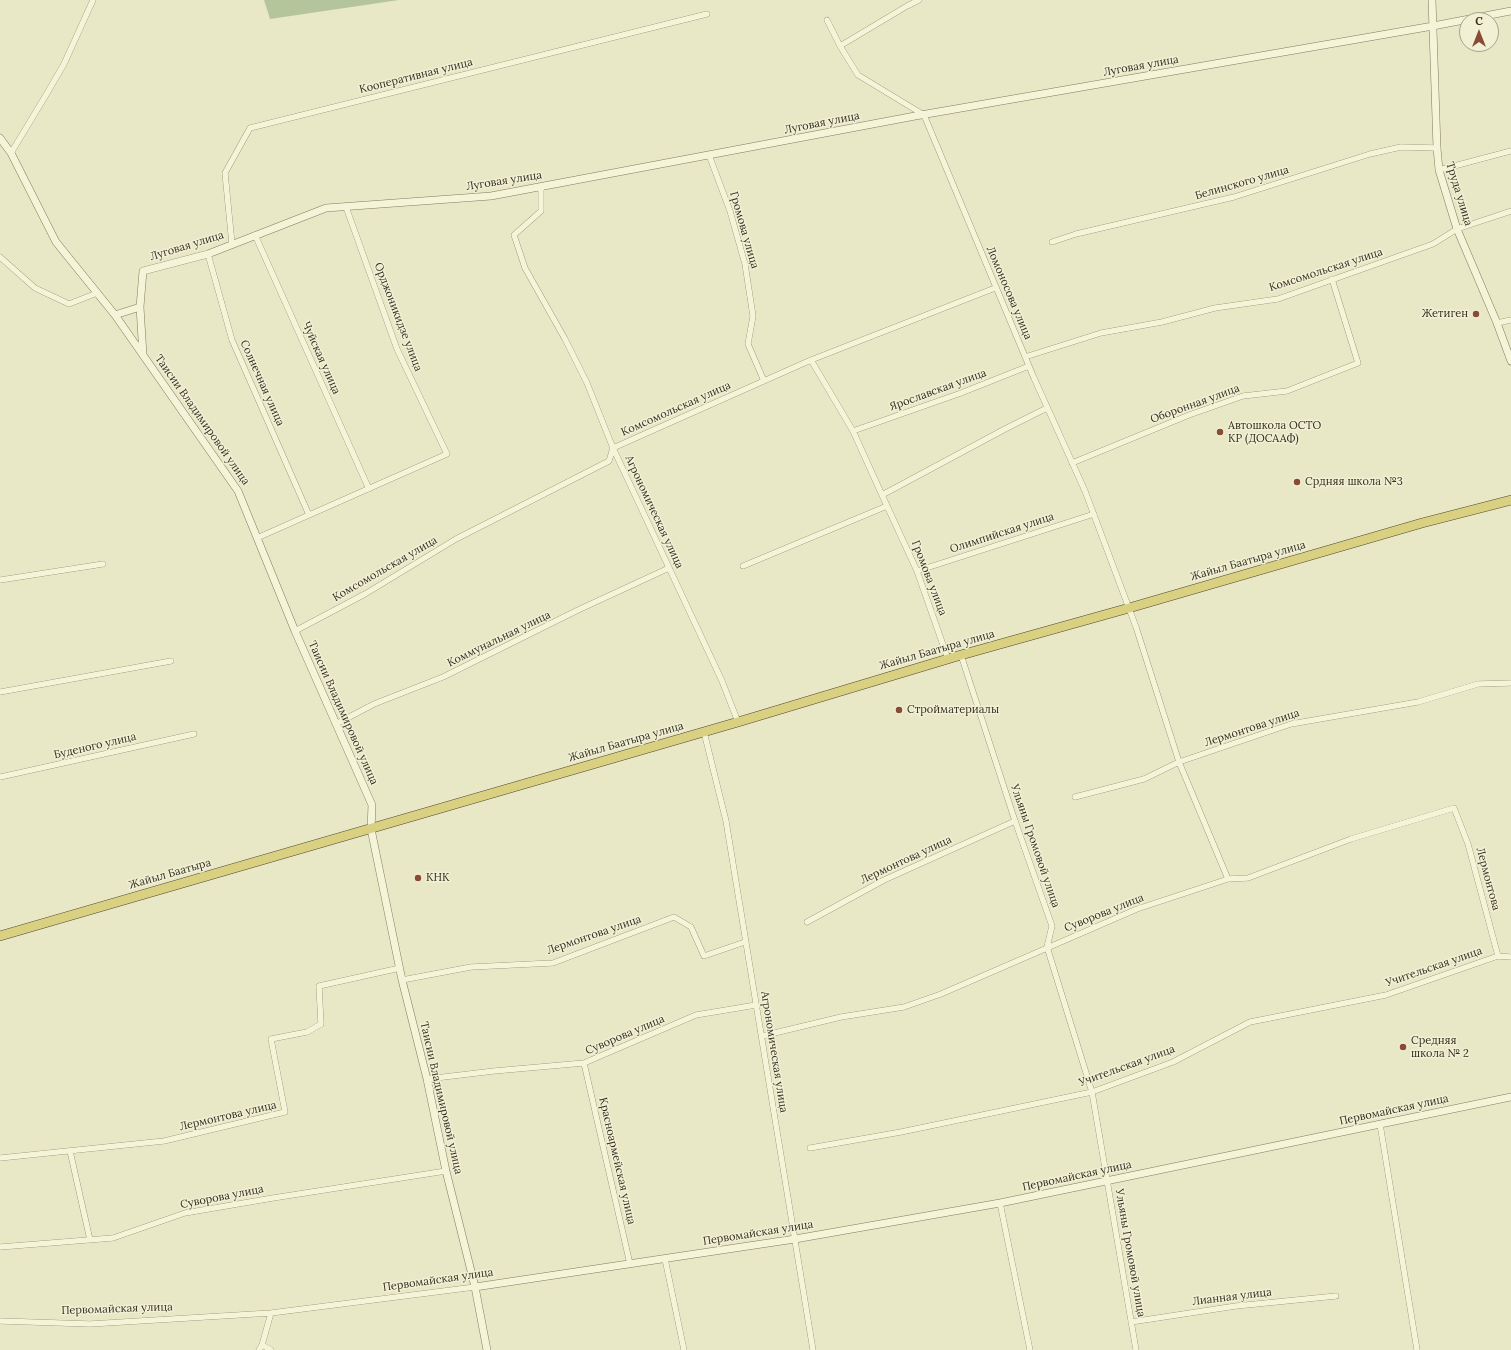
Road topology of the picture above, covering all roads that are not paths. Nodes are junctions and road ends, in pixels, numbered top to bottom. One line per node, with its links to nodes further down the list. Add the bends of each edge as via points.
1 (93, 0): 13 (street, via 64,64)
2 (919, 0): 8 (street)
3 (1432, 0): 7 (street, Труда улица)
4 (1511, 11): 7 (street, Луговая улица)
5 (707, 14): 22 (street, Кооперативная улица, via 250,128 225,173)
6 (827, 20): 8 (street)
7 (1433, 26): 9 (street, Луговая улица); 11 (street, Труда улица)
8 (840, 46): 9 (street, via 858,75)
9 (924, 115): 14 (street, Луговая улица); 26 (street, Ломоносова улица)
10 (0, 138): 13 (street, Таисии Владимировой улица)
11 (1437, 148): 15 (street, Труда улица); 21 (street, Белинского улица, via 1401,147 1370,154 1234,197 1076,234)
12 (1511, 151): 15 (street)
13 (10, 153): 27 (street, Таисии Владимировой улица, via 56,242)
14 (709, 155): 16 (street, Луговая улица); 37 (street, Громова улица, via 730,212 745,264 753,316 748,344)
15 (1439, 170): 19 (street, Труда улица)
16 (541, 187): 17 (street, Луговая улица, via 491,196); 40 (street, Агрономическая улица, via 541,212 514,234 525,268 587,383)
17 (346, 207): 20 (street, Луговая улица, via 326,208); 42 (street, Орджоникидзе улица, via 397,348 447,454)
18 (1511, 211): 19 (street, Комсомольская улица)
19 (1457, 229): 25 (street, Комсомольская улица, via 1433,244); 31 (street, Труда улица)
20 (255, 236): 22 (street, Луговая улица); 42 (street, Чуйская улица)
21 (1052, 242)
22 (232, 244): 23 (street, Луговая улица)
23 (208, 254): 28 (street, Луговая улица, via 143,271); 47 (street, Солнечная улица, via 232,340)
24 (0, 257): 27 (street, via 35,288 69,304)
25 (1332, 279): 33 (street, Комсомольская улица, via 1278,299 1215,308 1162,322 1101,333); 41 (street, Оборонная улица, via 1358,364 1287,391 1243,396 1189,415)
26 (995, 288): 33 (street, Ломоносова улица); 34 (street, Комсомольская улица)
27 (97, 293): 29 (street, Таисии Владимировой улица)
28 (140, 307): 29 (street); 32 (street)
29 (115, 315): 32 (street, Таисии Владимировой улица)
30 (1511, 320): 31 (street)
31 (1497, 323): 35 (street, Труда улица)
32 (143, 356): 48 (street, Таисии Владимировой улица, via 238,491)
33 (1025, 357): 36 (street, Ломоносова улица)
34 (811, 360): 37 (street, Комсомольская улица); 39 (street, Громова улица)
35 (1511, 361)
36 (1028, 366): 38 (street, Ломоносова улица); 39 (street, Ярославская улица)
37 (764, 381): 40 (street, Комсомольская улица)
38 (1047, 408): 41 (street, Ломоносова улица); 43 (street)
39 (853, 431): 43 (street, Громова улица)
40 (613, 448): 51 (street, Агрономическая улица); 55 (street, Комсомольская улица, via 609,461 456,539 365,594)
41 (1072, 463): 46 (street, Ломоносова улица)
42 (369, 489): 47 (street)
43 (882, 494): 45 (street, Громова улица)
44 (1511, 500): 54 (highway, Жайыл Баатыра улица, via 1422,523)
45 (887, 506): 50 (street); 52 (street, Громова улица)
46 (1094, 514): 52 (street, Олимпийская улица); 54 (street, Ломоносова улица)
47 (309, 515): 48 (street)
48 (257, 538): 55 (street, Таисии Владимировой улица)
49 (103, 564): 53 (street)
50 (743, 566)
51 (669, 568): 61 (street, Агрономическая улица, via 722,681); 62 (street, Коммунальная улица, via 443,677 374,704)
52 (917, 571): 57 (street, Громова улица)
53 (0, 580)
54 (1129, 608): 56 (highway, Жайыл Баатыра улица); 65 (street, Ломоносова улица)
55 (295, 630): 62 (street, Таисии Владимировой улица)
56 (961, 655): 57 (highway, Жайыл Баатыра улица); 69 (street, Ульяны Громовой улица)
57 (948, 659): 61 (highway, Жайыл Баатыра улица)
58 (171, 661): 60 (street)
59 (1511, 683): 65 (street, Лермонтова улица, via 1478,684 1418,702 1291,724)
60 (0, 692)
61 (738, 722): 63 (highway, Жайыл Баатыра улица)
62 (336, 724): 70 (street, Таисии Владимировой улица, via 372,805)
63 (704, 732): 70 (highway, Жайыл Баатыра улица); 75 (street, Агрономическая улица, via 726,821)
64 (194, 734): 66 (street, Буденого улица)
65 (1179, 762): 67 (street, Лермонтова улица, via 1144,779); 72 (street, Ломоносова улица)
66 (0, 777)
67 (1075, 797)
68 (1454, 808): 72 (street, Суворова улица, via 1351,839 1248,878); 77 (street, Лермонтова, via 1468,844)
69 (1015, 821): 73 (street, Лермонтова улица, via 884,880); 76 (street, Ульяны Громовой улица, via 1052,926)
70 (371, 829): 71 (highway, Жайыл Баатыра улица); 79 (street, Таисии Владимировой улица)
71 (346, 836): 74 (highway, Жайыл Баатыра)
72 (1228, 879): 76 (street, Суворова улица, via 1137,909)
73 (807, 922)
74 (0, 936)
75 (746, 942): 80 (street, Лермонтова улица, via 704,956 691,927 674,917 553,963 471,967); 81 (street, Агрономическая улица)
76 (1047, 947): 82 (street, Суворова улица, via 941,994 904,1007 841,1017); 85 (street, Ульяны Громовой улица)
77 (1498, 956): 78 (street, Учительская улица); 85 (street, Учительская улица, via 1386,995 1250,1022 1173,1062)
78 (1511, 957)
79 (400, 968): 80 (street, Таисии Владимировой улица); 89 (street, Лермонтова улица, via 319,986 321,1024 307,1032 271,1039 285,1112 164,1141)
80 (402, 980): 84 (street, Таисии Владимировой улица)
81 (756, 1005): 82 (street, Агрономическая улица); 83 (street, Суворова улица, via 696,1015)
82 (762, 1036): 94 (street, Агрономическая улица)
83 (584, 1063): 84 (street, Суворова улица); 98 (street, Красноармейская улица)
84 (427, 1079): 91 (street, Таисии Владимировой улица)
85 (1092, 1092): 88 (street, Учительская улица, via 901,1132); 92 (street, Ульяны Громовой улица)
86 (1511, 1097): 87 (street, Первомайская улица)
87 (1380, 1124): 92 (street, Первомайская улица); 111 (street)
88 (810, 1148)
89 (70, 1151): 90 (street, Лермонтова улица); 95 (street)
90 (0, 1158)
91 (446, 1172): 95 (street, Суворова улица, via 185,1212 113,1238); 99 (street, Таисии Владимировой улица)
92 (1108, 1181): 93 (street, Первомайская улица); 103 (street, Ульяны Громовой улица)
93 (1000, 1203): 94 (street, Первомайская улица); 109 (street)
94 (795, 1239): 97 (street, Первомайская улица); 108 (street, Агрономическая улица)
95 (90, 1240): 96 (street, Суворова улица)
96 (0, 1247)
97 (665, 1259): 98 (street, Первомайская улица); 107 (street)
98 (630, 1264): 99 (street, Первомайская улица)
99 (475, 1287): 101 (street, Первомайская улица); 106 (street, Таисии Владимировой улица)
100 (1336, 1296): 103 (street, Лианная улица, via 1236,1306)
101 (271, 1313): 102 (street, Первомайская улица, via 90,1324); 104 (street)
102 (0, 1321)
103 (1131, 1322): 110 (street, Ульяны Громовой улица)
104 (261, 1348): 105 (street)
105 (271, 1350)
106 (488, 1350)
107 (684, 1350)
108 (813, 1350)
109 (1030, 1350)
110 (1136, 1350)
111 (1417, 1350)

